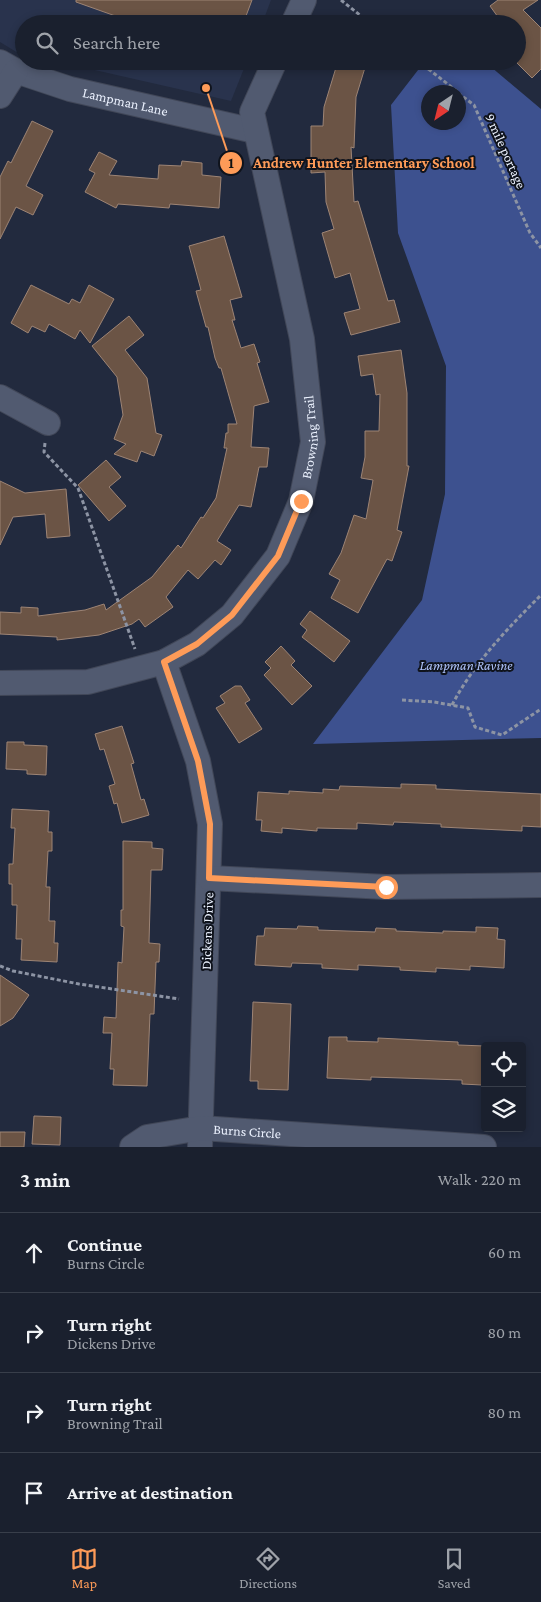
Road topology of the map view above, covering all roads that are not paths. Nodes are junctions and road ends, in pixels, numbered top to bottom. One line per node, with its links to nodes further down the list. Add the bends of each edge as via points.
1 (304, 0): 2 (street)
2 (297, 15)
3 (8, 66): 6 (street)
4 (18, 70): 7 (street, Lampman Lane, via 70,90)
5 (271, 70): 7 (street, Browning Trail, via 252,112)
6 (0, 96)
7 (255, 131): 10 (street, Browning Trail, via 302,339 313,442 301,501 278,556 232,615 197,644)
8 (0, 397): 9 (street)
9 (48, 423)
10 (164, 662): 11 (street, Browning Trail, via 88,682); 12 (street, Dickens Drive, via 198,761 210,824)
11 (0, 683)
12 (209, 878): 13 (street, via 386,887); 14 (street, Dickens Drive)
13 (541, 885)
14 (201, 1138): 15 (street, Burns Circle, via 148,1137); 16 (street, Burns Circle)
15 (132, 1147)
16 (484, 1147)

